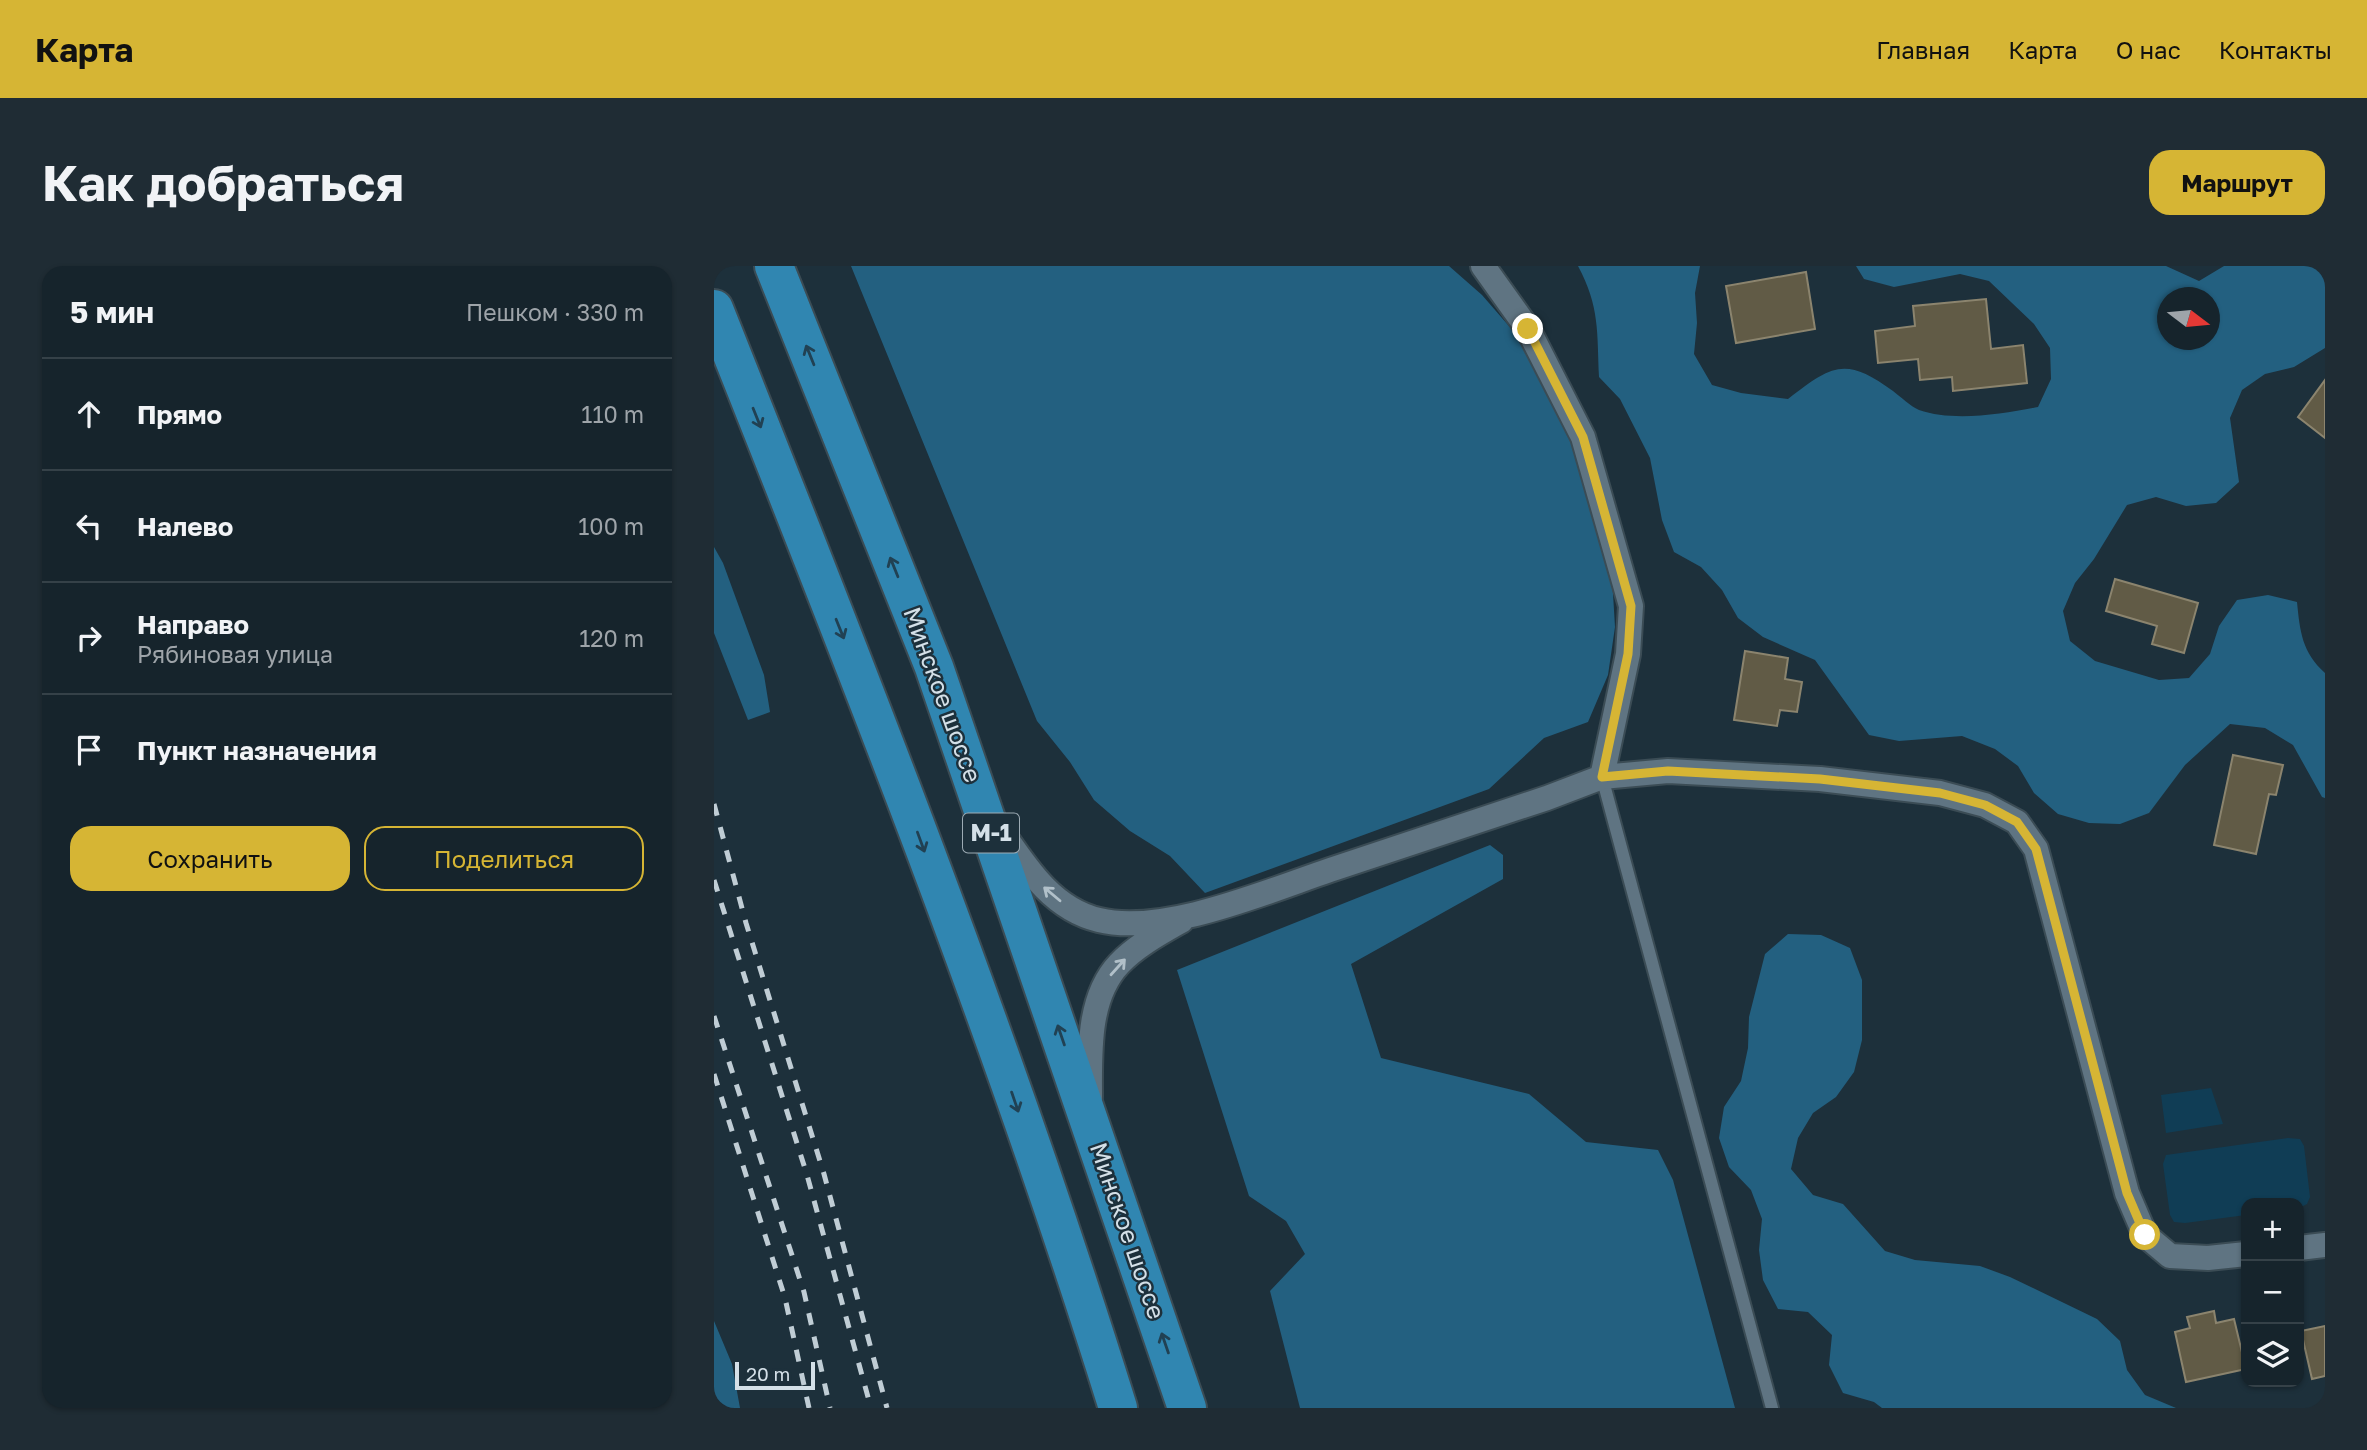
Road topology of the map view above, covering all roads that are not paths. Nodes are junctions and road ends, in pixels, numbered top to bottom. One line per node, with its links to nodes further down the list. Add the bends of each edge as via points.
1 (774, 266): 5 (highway, Минское шоссе / М-1, one-way to 1, via 934,667)
2 (1483, 266): 4 (street, via 1528,329 1583,437 1631,606 1628,654)
3 (714, 309): 11 (highway, М-1, one-way to 11, via 871,707 988,1026)
4 (1602, 777): 6 (street); 10 (street, via 1668,771 1820,779 1940,793 1985,805 2017,822 2036,849 2127,1193 2145,1235 2170,1256); 13 (lane)
5 (980, 800): 6 (street, one-way to 5, via 1122,924 1067,906 1023,863); 7 (highway, Минское шоссе / М-1, one-way to 5)
6 (1185, 918): 7 (street, one-way to 6, via 1090,1100 1090,1048 1104,984 1139,947)
7 (1099, 1150): 12 (highway, Минское шоссе / М-1, one-way to 7)
8 (2325, 1245): 9 (street)
9 (2304, 1247)
10 (2241, 1255)
11 (1118, 1408)
12 (1186, 1408)
13 (1772, 1408)

